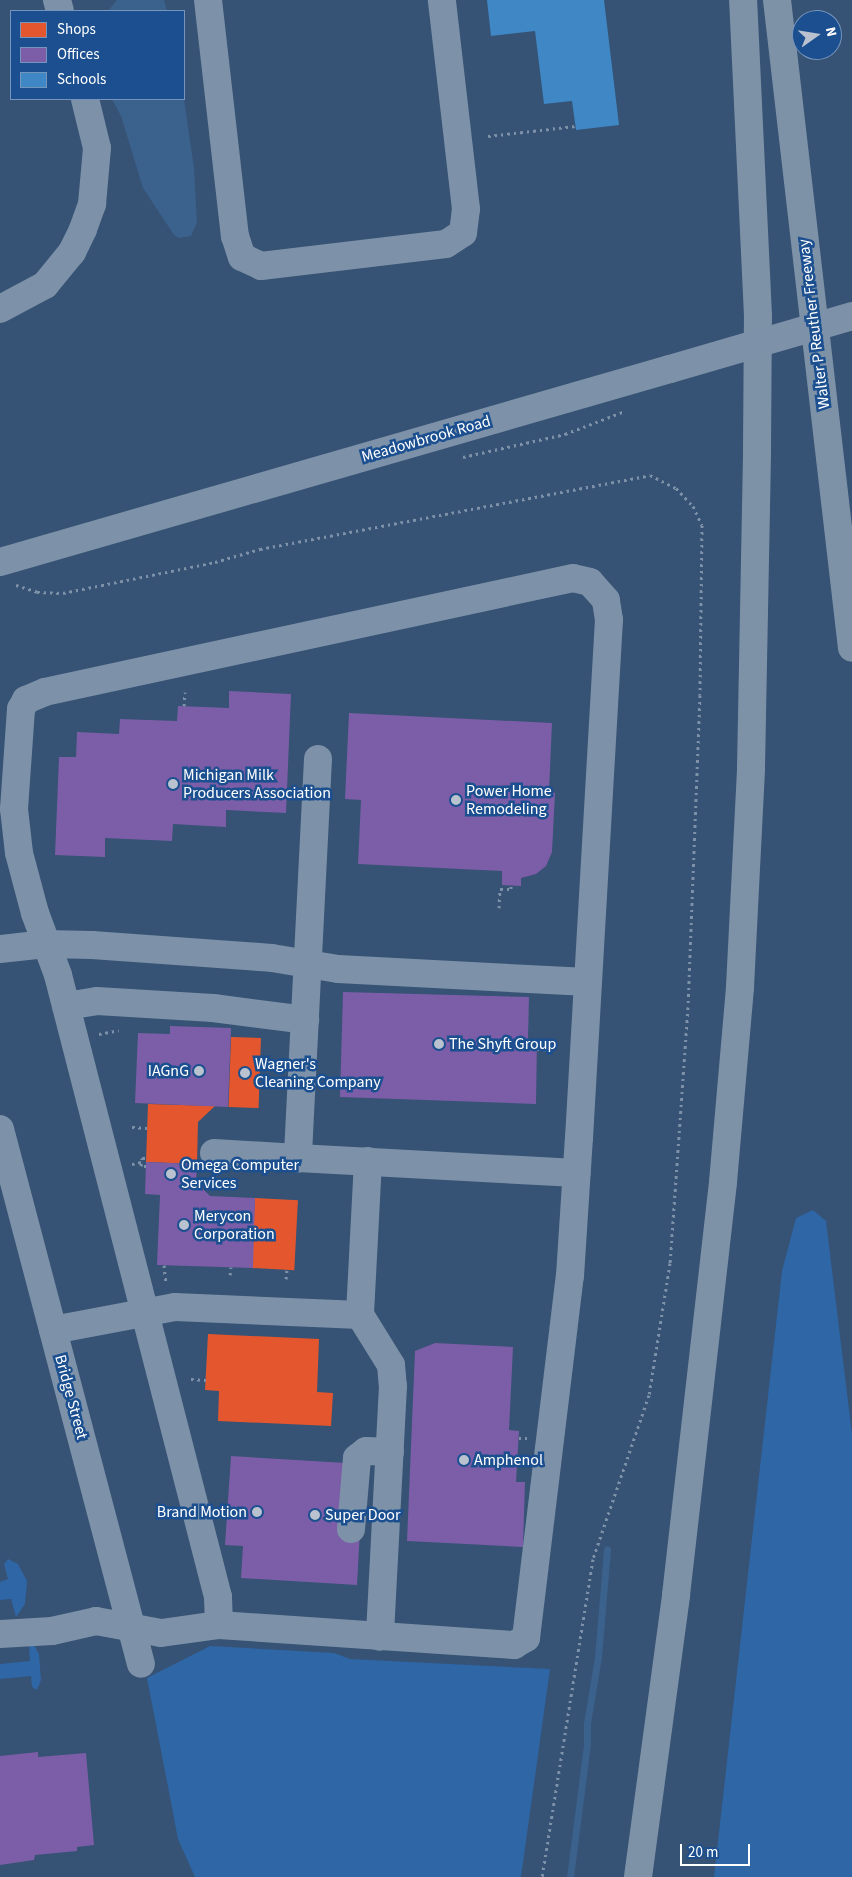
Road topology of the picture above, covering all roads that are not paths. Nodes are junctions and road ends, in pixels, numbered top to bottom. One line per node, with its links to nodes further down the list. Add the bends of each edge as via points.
1 (208, 0): 2 (street, via 235,236 242,257 261,266 446,244 463,233 466,209)
2 (442, 0)
3 (743, 0): 32 (highway, via 758,316 751,768 740,986 723,1182 676,1595)
4 (777, 0): 9 (highway, Walter P Reuther Freeway)
5 (85, 100): 6 (street, via 97,148 92,204 83,229 72,252 45,285)
6 (0, 310)
7 (852, 316): 8 (street, Meadowbrook Road, bridge)
8 (0, 562)
9 (852, 648)
10 (318, 760): 13 (street)
11 (46, 944): 12 (street); 13 (street, via 272,958); 14 (street, via 32,904 14,825 19,720 26,700 45,692 573,578 596,587 606,600 609,611); 15 (street)
12 (0, 949)
13 (308, 964): 14 (street, via 338,969); 16 (street)
14 (588, 982): 21 (street)
15 (66, 1006): 16 (street, via 90,1001 125,1002 213,1008); 22 (street)
16 (305, 1020): 19 (street)
17 (0, 1129): 24 (street, Bridge Street)
18 (214, 1153): 19 (street)
19 (298, 1158): 20 (street)
20 (368, 1161): 21 (street); 23 (street)
21 (577, 1173): 30 (street, via 570,1276 526,1638 514,1645)
22 (144, 1310): 23 (street, via 175,1307); 24 (street); 27 (street, via 218,1597)
23 (360, 1315): 25 (street, via 391,1365)
24 (53, 1330): 28 (street, Bridge Street)
25 (390, 1452): 26 (street, via 366,1451 357,1458); 30 (street)
26 (351, 1529)
27 (219, 1625): 28 (street, via 174,1633); 30 (street)
28 (131, 1626): 29 (street, via 96,1621 52,1631); 31 (street, Bridge Street)
29 (0, 1634)
30 (380, 1637)
31 (141, 1664)
32 (638, 1877)

